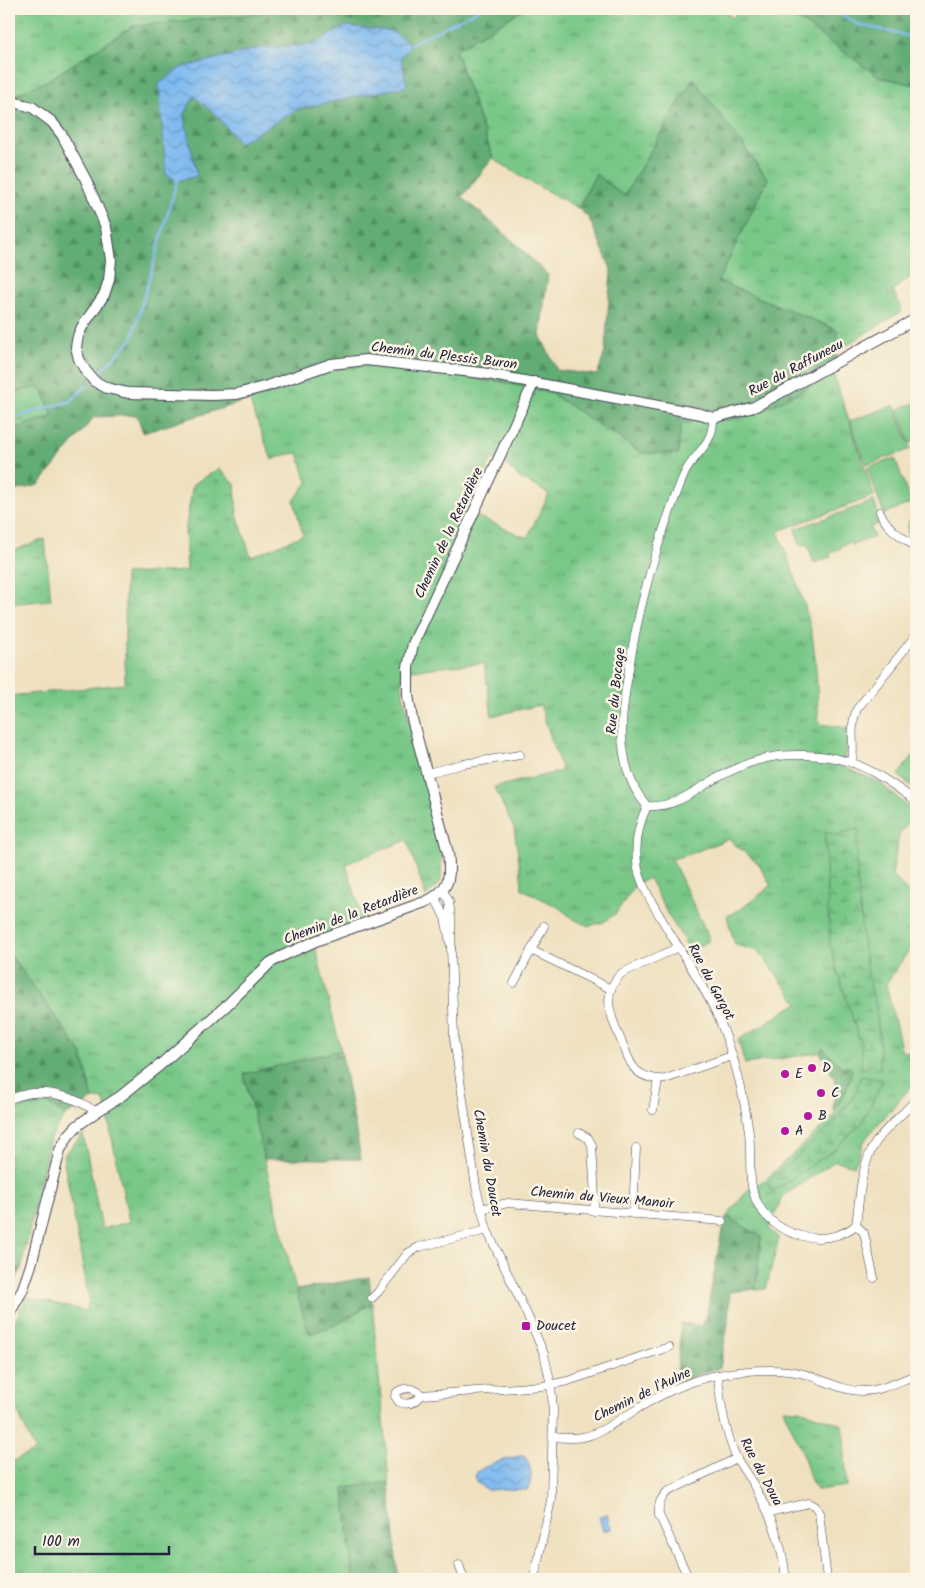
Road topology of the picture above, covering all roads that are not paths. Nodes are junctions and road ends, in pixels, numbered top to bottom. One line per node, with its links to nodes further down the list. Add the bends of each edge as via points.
1 (9, 101): 3 (street, Chemin du Plessis Buron, via 32,107 52,122 86,180 106,227 111,260 109,280 104,295 82,327 76,347 85,370 94,381 107,388 128,393 237,394 330,364 366,360)
2 (916, 319): 4 (street, Rue du Raffuneau, via 754,407)
3 (534, 382): 4 (street, Rue du Raffuneau); 10 (street, Chemin de la Retardière, via 413,644 408,668 408,695)
4 (713, 418): 12 (street, Rue du Bocage, via 710,438 686,471 670,509 634,634 622,732 628,774)
5 (880, 512): 6 (street, via 889,528)
6 (916, 547)
7 (916, 635): 9 (street, via 857,709 853,718)
8 (520, 755): 10 (street)
9 (852, 763): 11 (street, via 885,779); 12 (street, via 817,756 761,759 735,769 673,804)
10 (427, 773): 13 (street, Chemin de la Retardière, via 448,853 447,885)
11 (916, 801)
12 (647, 806): 15 (street, Rue du Gargot, via 638,832 638,868 644,885)
13 (439, 894): 24 (street, Chemin de la Retardière, via 318,940 270,963 160,1065); 27 (street, Chemin du Doucet, via 453,958 454,1039)
14 (544, 926): 16 (street)
15 (679, 947): 18 (street, via 622,973); 19 (street, Rue du Gargot, via 719,1020)
16 (532, 950): 17 (street); 18 (street)
17 (514, 983)
18 (611, 989): 20 (street, via 611,1017 631,1064 636,1071)
19 (732, 1056): 20 (street); 31 (street, Rue du Gargot, via 749,1134 751,1178 762,1210 784,1230 800,1236 835,1236)
20 (658, 1080): 23 (street)
21 (9, 1099): 24 (street, via 33,1093 50,1094 72,1098)
22 (916, 1099): 31 (street, via 877,1140 870,1152)
23 (653, 1110)
24 (96, 1112): 35 (street, Chemin de la Retardière, via 77,1126 60,1150 32,1265)
25 (578, 1133): 28 (street, via 588,1138 592,1145)
26 (636, 1148): 29 (street)
27 (481, 1209): 28 (street, Chemin du Vieux Manoir, via 508,1202); 32 (street, Chemin du Doucet)
28 (594, 1211): 29 (street, Chemin du Vieux Manoir)
29 (632, 1214): 30 (street, Chemin du Vieux Manoir)
30 (722, 1221)
31 (856, 1225): 33 (street, via 864,1233)
32 (487, 1230): 34 (street, via 419,1247 408,1253); 39 (street, Chemin du Doucet, via 544,1354)
33 (874, 1278)
34 (372, 1298)
35 (9, 1314)
36 (669, 1347): 39 (street)
37 (718, 1375): 38 (street, Chemin de l'Aulne, via 753,1371 796,1372 861,1391); 41 (street, Chemin de l'Aulne, via 673,1391 584,1437); 42 (street, Rue du Doua, via 726,1431)
38 (916, 1375)
39 (551, 1385): 40 (street); 41 (street, Chemin du Doucet)
40 (422, 1395)
41 (553, 1437): 46 (street, Chemin du Doucet, via 551,1500)
42 (737, 1458): 43 (street, Rue du Doua); 47 (street, via 667,1492 661,1498 659,1515)
43 (769, 1512): 48 (street, Rue du Doua); 49 (street, via 809,1503 814,1506 819,1512)
44 (459, 1565): 45 (street)
45 (464, 1579)
46 (534, 1579)
47 (689, 1579)
48 (786, 1579)
49 (827, 1579)

